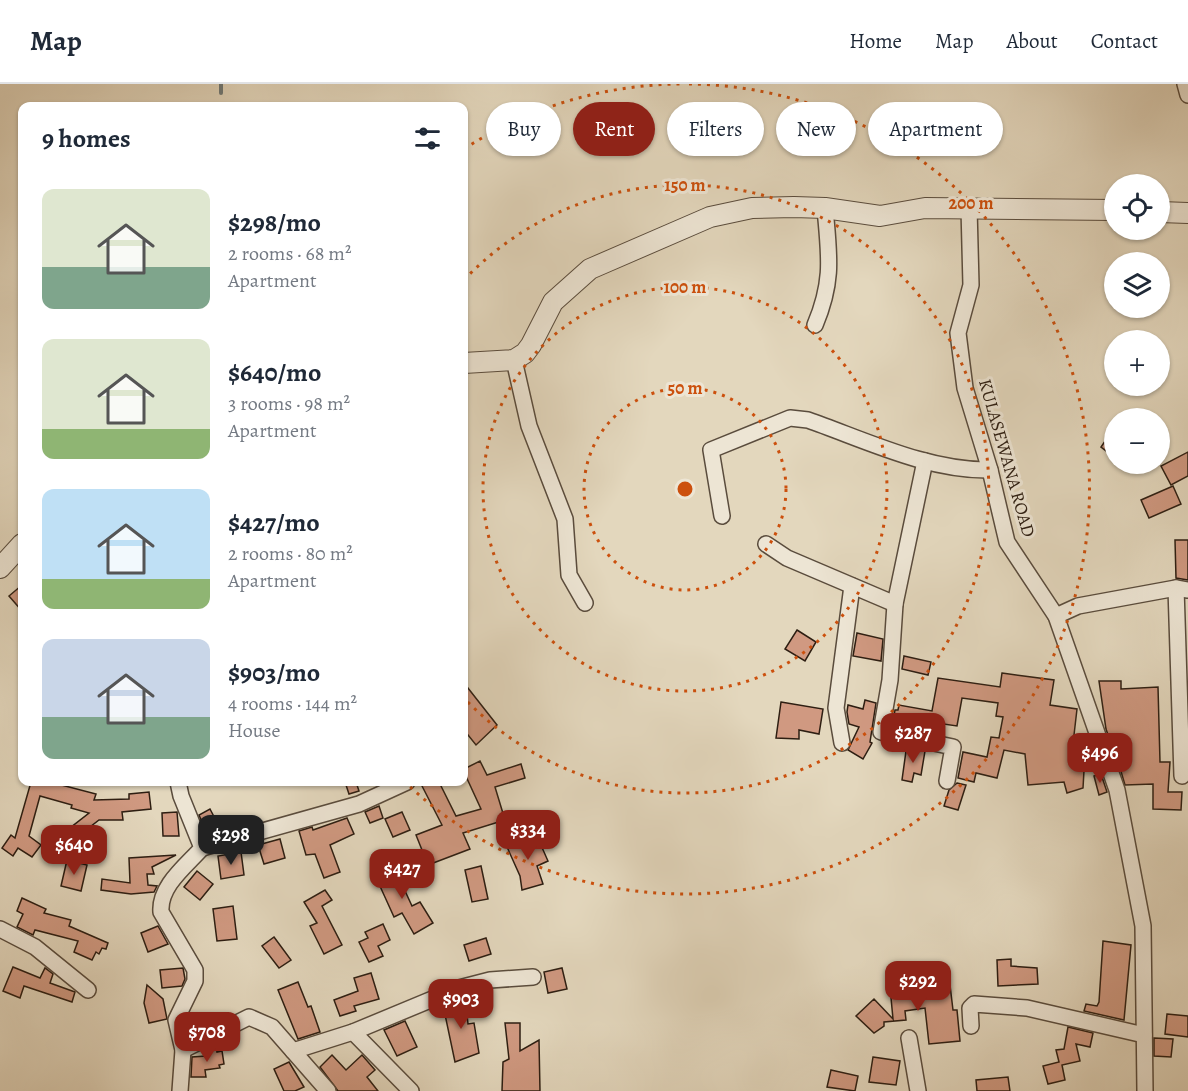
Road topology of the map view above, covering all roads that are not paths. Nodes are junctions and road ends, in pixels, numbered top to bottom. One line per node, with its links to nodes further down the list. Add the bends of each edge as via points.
1 (1185, 84): 2 (street)
2 (1188, 95)
3 (825, 208): 4 (street, via 880,216 925,208); 8 (street, via 831,273 827,297); 9 (street, via 752,208 710,217 590,269 554,302 531,345)
4 (969, 208): 5 (street); 12 (street, KULASEWANA ROAD, via 971,285 958,333 965,388)
5 (1104, 210)
6 (1170, 212): 7 (street)
7 (1188, 213)
8 (815, 325)
9 (514, 360): 10 (street); 19 (street, via 529,426 565,519 569,575)
10 (468, 363)
11 (924, 460): 12 (street); 13 (street, via 808,420 790,418 711,450); 20 (street)
12 (990, 470): 21 (street, KULASEWANA ROAD, via 1007,542)
13 (722, 516)
14 (765, 544): 17 (street, via 787,558)
15 (18, 548): 16 (street)
16 (0, 568)
17 (852, 586): 20 (street); 22 (street, via 836,708)
18 (1182, 589): 21 (street, via 1078,606); 23 (street)
19 (585, 603)
20 (894, 604): 24 (street, via 890,680 881,732 953,747)
21 (1056, 616): 33 (street, KULASEWANA ROAD, via 1117,790 1143,926)
22 (842, 743)
23 (1182, 776)
24 (947, 780)
25 (179, 786): 27 (street)
26 (398, 786): 27 (street, via 359,804)
27 (202, 848): 35 (street, via 160,900 161,912 195,970 195,981 176,1020)
28 (0, 929): 30 (street, via 35,947)
29 (533, 977): 32 (street, via 490,980 459,988)
30 (88, 990)
31 (971, 1026): 33 (street, via 970,1008 974,1004 1027,1008)
32 (352, 1032): 36 (street); 39 (street)
33 (1144, 1035): 41 (street, KULASEWANA ROAD)
34 (909, 1038): 40 (street)
35 (183, 1050): 36 (street, via 249,1017 272,1027); 37 (street)
36 (292, 1052): 38 (street)
37 (180, 1091)
38 (328, 1091)
39 (411, 1091)
40 (918, 1091)
41 (1145, 1091)

